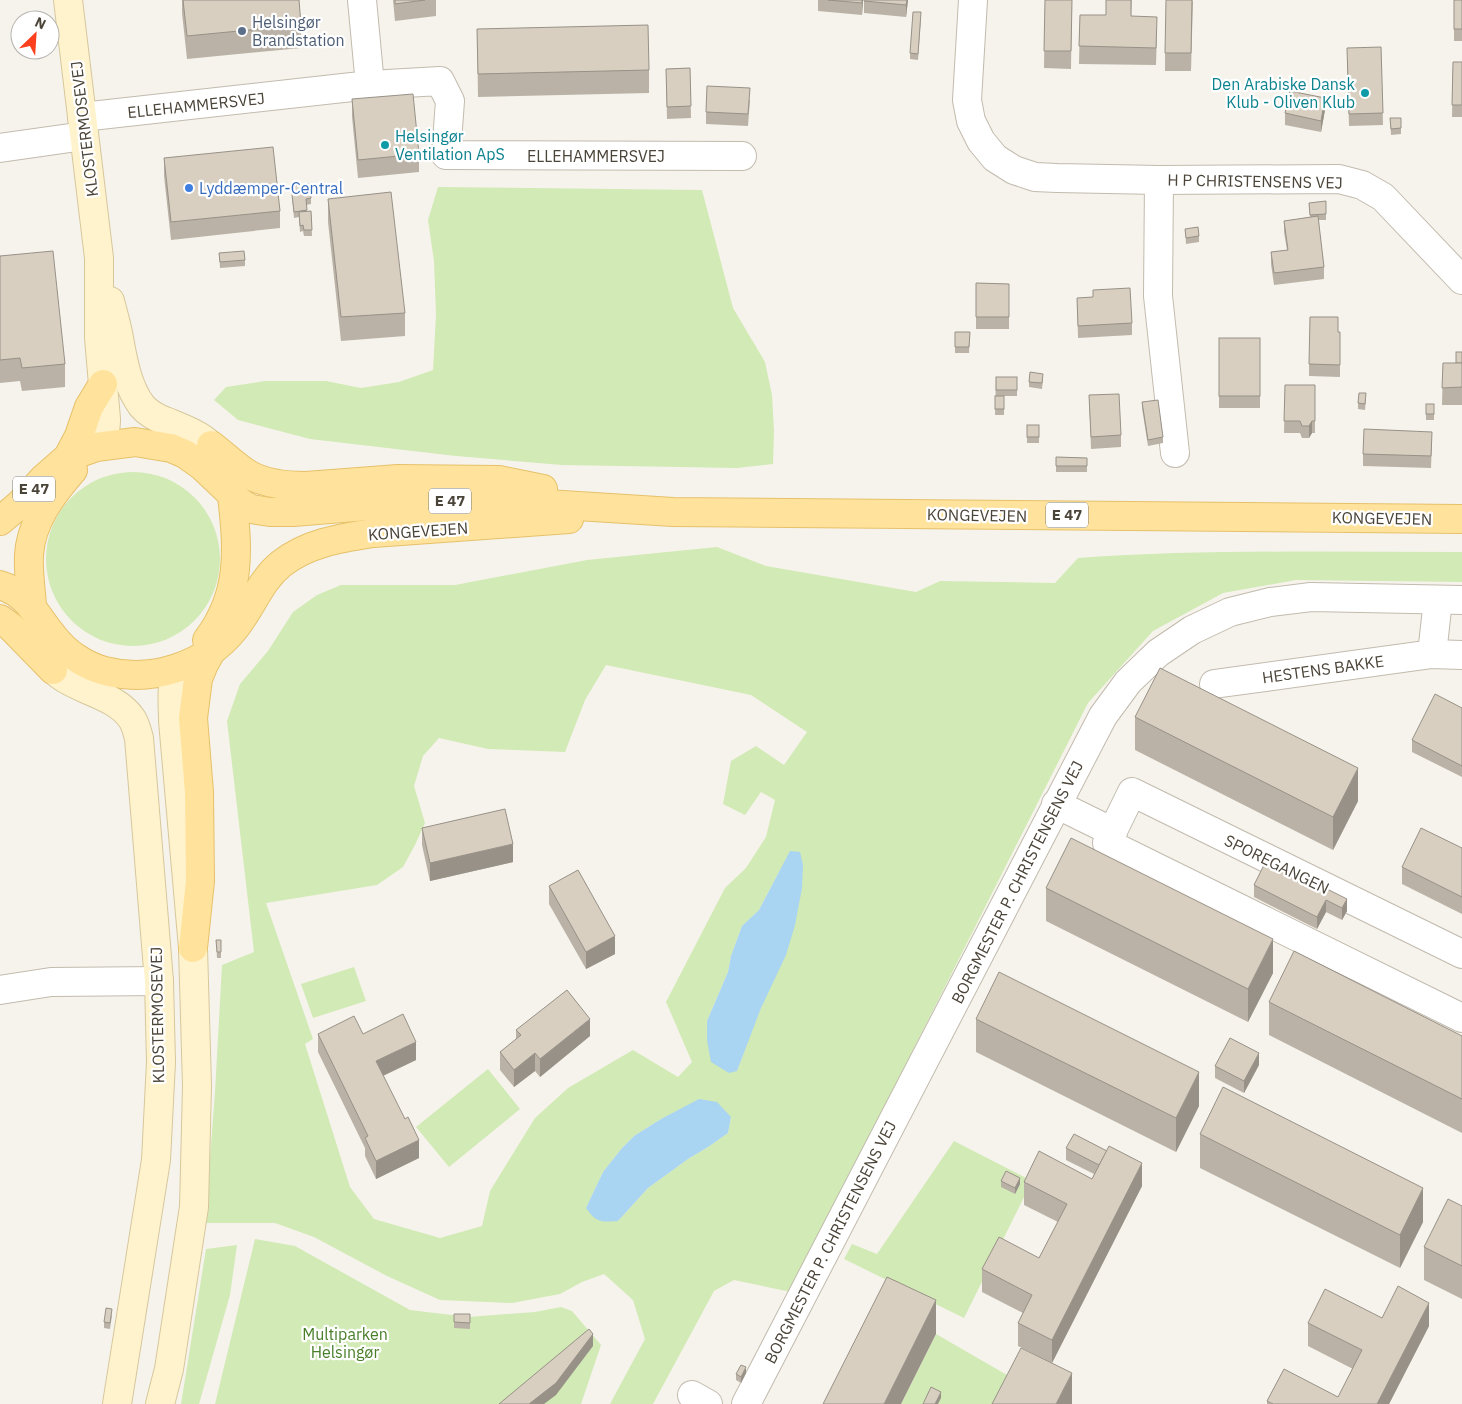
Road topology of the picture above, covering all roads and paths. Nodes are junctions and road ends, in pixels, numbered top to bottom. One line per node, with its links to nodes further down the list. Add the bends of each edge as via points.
1 (68, 0): 5 (main road, KLOSTERMOSEVEJ)
2 (362, 0): 4 (street)
3 (974, 0): 8 (street, H P CHRISTENSENS VEJ, via 967,100 971,121 995,158 1014,170 1035,177)
4 (370, 85): 5 (street, ELLEHAMMERSVEJ); 7 (street, ELLEHAMMERSVEJ, via 440,81 450,100 446,155)
5 (83, 127): 6 (street, ELLEHAMMERSVEJ); 9 (main road, KLOSTERMOSEVEJ)
6 (0, 148)
7 (742, 156)
8 (1159, 180): 10 (street, H P CHRISTENSENS VEJ, via 1339,180 1362,185 1383,197); 14 (street, H P CHRISTENSENS VEJ, via 1158,296)
9 (99, 258): 11 (main road, KLOSTERMOSEVEJ, via 99,338); 12 (main road, KLOSTERMOSEVEJ, via 120,349 142,407)
10 (1462, 280)
11 (103, 384): 13 (main road, KLOSTERMOSEVEJ, via 106,430); 15 (main road, via 89,407)
12 (211, 445): 16 (main road, via 220,458); 17 (main road, via 247,473 286,485 398,479 499,480)
13 (96, 447): 15 (main road, E 47); 16 (main road, E 47, via 135,442 171,448 202,466); 22 (main road, E 47, via 56,490 38,521 29,557)
14 (1175, 453)
15 (68, 457): 19 (main road, E 47)
16 (232, 496): 17 (main road, KONGEVEJEN / E 47, via 251,509 270,512 482,500); 27 (main road, via 236,562 230,598 215,629)
17 (673, 512): 18 (main road, KONGEVEJEN / E 47); 24 (main road, KONGEVEJEN / E 47, via 373,533 329,541 296,554 271,573 235,628)
18 (1462, 519)
19 (0, 521)
20 (0, 585): 22 (main road, E 47, via 14,590)
21 (1450, 600): 25 (street); 30 (street, BORGMESTER P. CHRISTENSENS VEJ, via 1311,598 1270,602 1230,612 1192,630 1158,654 1128,682 1103,716)
22 (32, 606): 27 (main road, E 47, via 60,645 93,667 132,675); 28 (main road, via 43,653)
23 (0, 619): 28 (main road)
24 (212, 650): 27 (main road, E 47); 32 (main road, via 198,679 194,718 200,881)
25 (1432, 654): 26 (street, HESTENS BAKKE); 29 (street, HESTENS BAKKE)
26 (1462, 655)
27 (178, 668): 32 (main road, via 173,685 173,720)
28 (53, 670): 34 (main road, KLOSTERMOSEVEJ, via 113,701 134,721 139,738)
29 (1214, 684)
30 (1056, 804): 31 (street); 39 (street, BORGMESTER P. CHRISTENSENS VEJ)
31 (1113, 832): 33 (street, SPOREGANGEN, via 1132,792); 36 (street, via 1107,843)
32 (193, 948): 38 (main road, via 197,1086 194,1207 169,1369)
33 (1462, 954)
34 (159, 981): 35 (street, via 51,982); 37 (main road, KLOSTERMOSEVEJ, via 161,1062 156,1160)
35 (0, 990)
36 (1462, 1018)
37 (117, 1404)
38 (160, 1404)
39 (746, 1404)

